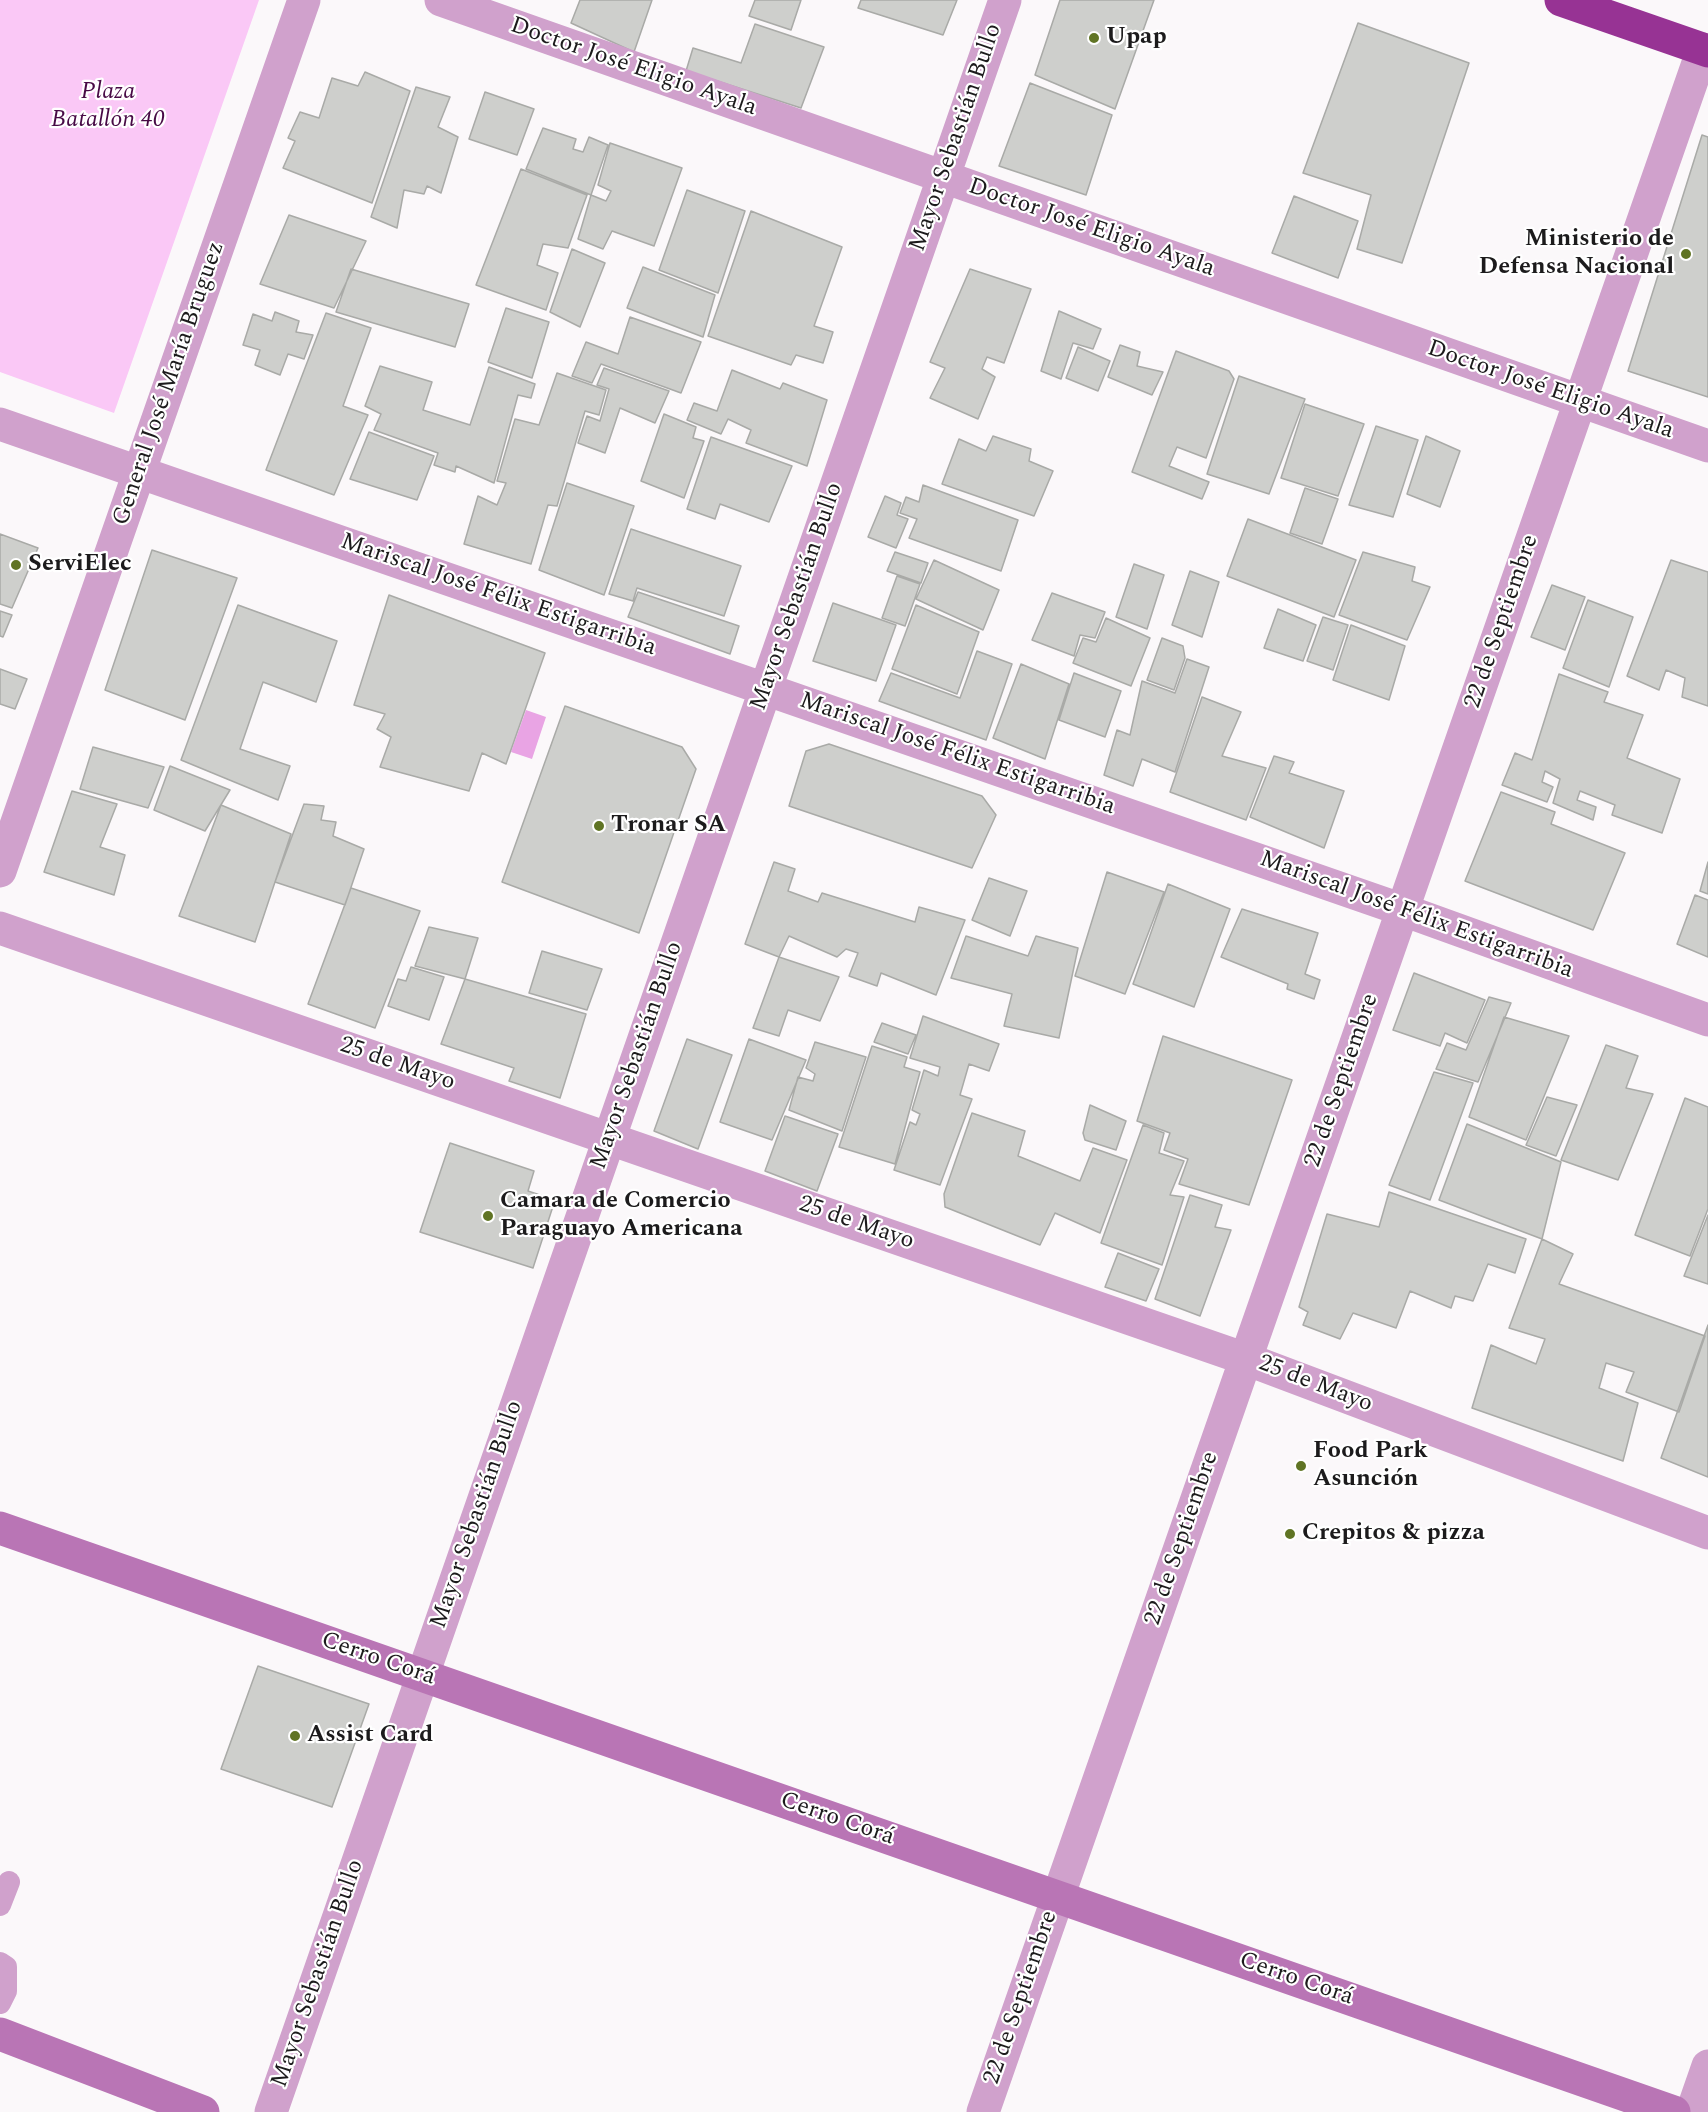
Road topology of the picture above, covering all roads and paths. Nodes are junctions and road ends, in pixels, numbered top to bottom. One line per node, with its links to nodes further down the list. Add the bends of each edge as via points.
1 (304, 0): 10 (street, General José María Bruguez)
2 (441, 0): 6 (street, Doctor José Eligio Ayala)
3 (1005, 0): 6 (street, Mayor Sebastián Bullo)
4 (1561, 0): 5 (highway)
5 (1706, 50): 7 (street, 22 de Septiembre)
6 (944, 177): 7 (street, Doctor José Eligio Ayala); 11 (street, Mayor Sebastián Bullo)
7 (1580, 401): 9 (street, Doctor José Eligio Ayala); 13 (street, 22 de Septiembre)
8 (0, 424): 10 (street, Mariscal José Félix Estigarribia)
9 (1708, 446)
10 (140, 472): 11 (street, Mariscal José Félix Estigarribia); 12 (street, General José María Bruguez)
11 (766, 689): 13 (street, Mariscal José Félix Estigarribia); 16 (street, Mayor Sebastián Bullo)
12 (0, 871)
13 (1403, 910): 15 (street, Mariscal José Félix Estigarribia); 17 (street, 22 de Septiembre)
14 (0, 928): 16 (street, 25 de Mayo)
15 (1708, 1020)
16 (609, 1139): 17 (street, 25 de Mayo); 20 (street, Mayor Sebastián Bullo)
17 (1246, 1359): 19 (street, 25 de Mayo); 22 (street, 22 de Septiembre)
18 (0, 1528): 20 (street, Cerro Corá)
19 (1708, 1533)
20 (423, 1675): 22 (street, Cerro Corá); 29 (street, Mayor Sebastián Bullo)
21 (9, 1882): 23 (lane)
22 (1058, 1897): 30 (street, 22 de Septiembre); 31 (street, Cerro Corá)
23 (0, 1905)
24 (0, 1963): 25 (lane, via 6,1966 6,1990)
25 (0, 2003)
26 (0, 2034): 28 (street)
27 (1708, 2066): 32 (street)
28 (203, 2112)
29 (271, 2112)
30 (982, 2112)
31 (1674, 2112)
32 (1692, 2112)

